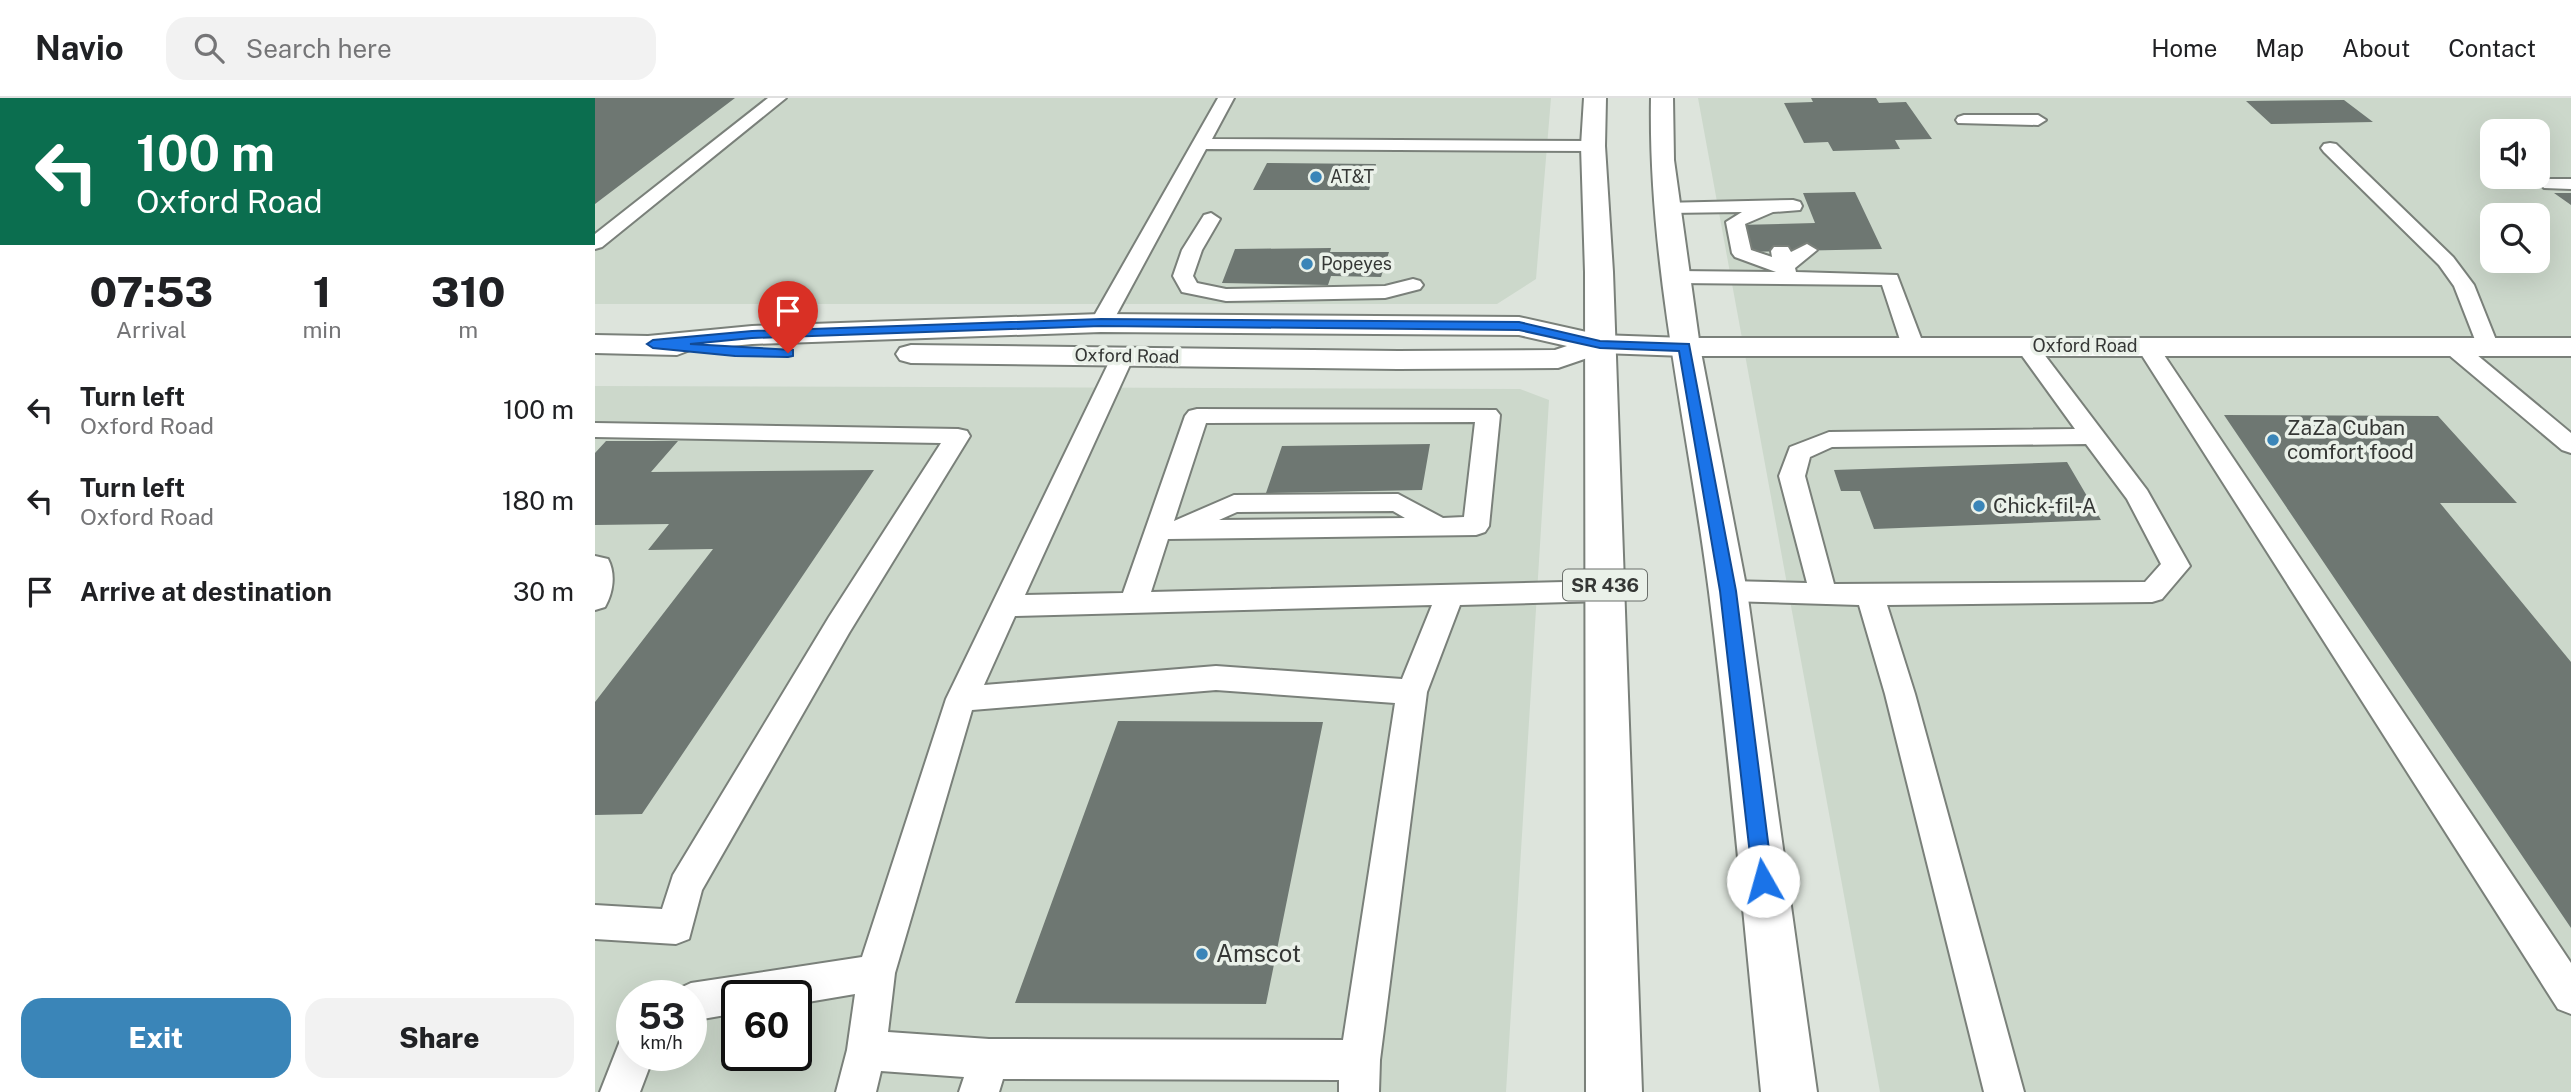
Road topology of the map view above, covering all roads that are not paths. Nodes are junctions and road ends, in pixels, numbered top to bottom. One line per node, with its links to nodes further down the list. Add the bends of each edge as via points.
1 (778, 98): 16 (lane)
2 (1226, 98): 7 (lane)
3 (1595, 98): 8 (street, SR 436)
4 (1662, 98): 12 (street)
5 (1964, 120): 6 (lane)
6 (2038, 120)
7 (1201, 144): 8 (lane); 21 (lane)
8 (1593, 146): 24 (street, SR 436)
9 (2330, 148): 26 (lane, via 2446,261 2464,285)
10 (2550, 184): 11 (lane)
11 (2571, 184)
12 (1668, 207): 13 (lane); 19 (street)
13 (1772, 215): 14 (lane); 18 (lane, via 1735,222 1742,253)
14 (1796, 215)
15 (1211, 219): 20 (lane, via 1183,276 1189,288 1226,295 1385,292)
16 (595, 243)
17 (1807, 250): 18 (lane)
18 (1784, 265): 19 (lane); 27 (lane, via 1890,279)
19 (1676, 277): 31 (street)
20 (1413, 285)
21 (1101, 323): 23 (street, Oxford Road, via 752,335); 24 (street, Oxford Road, via 1519,326)
22 (595, 344): 23 (street, Oxford Road)
23 (653, 344): 32 (street, Oxford Road, via 735,353)
24 (1600, 344): 31 (street, Oxford Road); 32 (street, Oxford Road, via 1559,359); 39 (street, SR 436)
25 (2451, 345): 26 (street, Oxford Road); 29 (street, Oxford Road); 35 (lane)
26 (2487, 345): 30 (street, Oxford Road)
27 (1913, 346): 28 (street, Oxford Road); 31 (street, Oxford Road)
28 (2026, 346): 29 (street, Oxford Road); 34 (lane)
29 (2147, 346): 50 (lane)
30 (2571, 346)
31 (1685, 347): 38 (street)
32 (1123, 356): 45 (lane)
33 (595, 430): 48 (lane, via 958,436 839,625 685,886 676,927)
34 (2093, 436): 40 (lane, via 1829,440 1799,452 1792,476); 42 (lane, via 2138,496 2176,566 2152,592)
35 (2571, 445)
36 (1167, 530): 36 (lane, via 1234,504 1398,502 1439,527 1476,527 1487,415 1198,416); 44 (lane)
37 (595, 566): 43 (lane, via 599,585)
38 (1728, 591): 40 (lane); 59 (street)
39 (1605, 592): 41 (lane); 58 (street, SR 436)
40 (1823, 593): 42 (lane)
41 (1450, 595): 44 (lane); 46 (lane)
42 (1870, 595): 60 (lane)
43 (595, 600)
44 (1133, 603): 45 (lane)
45 (1005, 606): 47 (lane)
46 (1412, 692): 47 (lane, via 1216,678); 55 (lane)
47 (961, 699): 49 (lane)
48 (595, 922)
49 (876, 973): 51 (lane); 52 (lane)
50 (2571, 996)
51 (707, 999)
52 (867, 1049): 54 (lane); 57 (lane)
53 (628, 1071): 56 (lane)
54 (984, 1075): 55 (lane)
55 (1359, 1076)
56 (620, 1092)
57 (856, 1092)
58 (1614, 1092)
59 (1789, 1092)
60 (2004, 1092)

